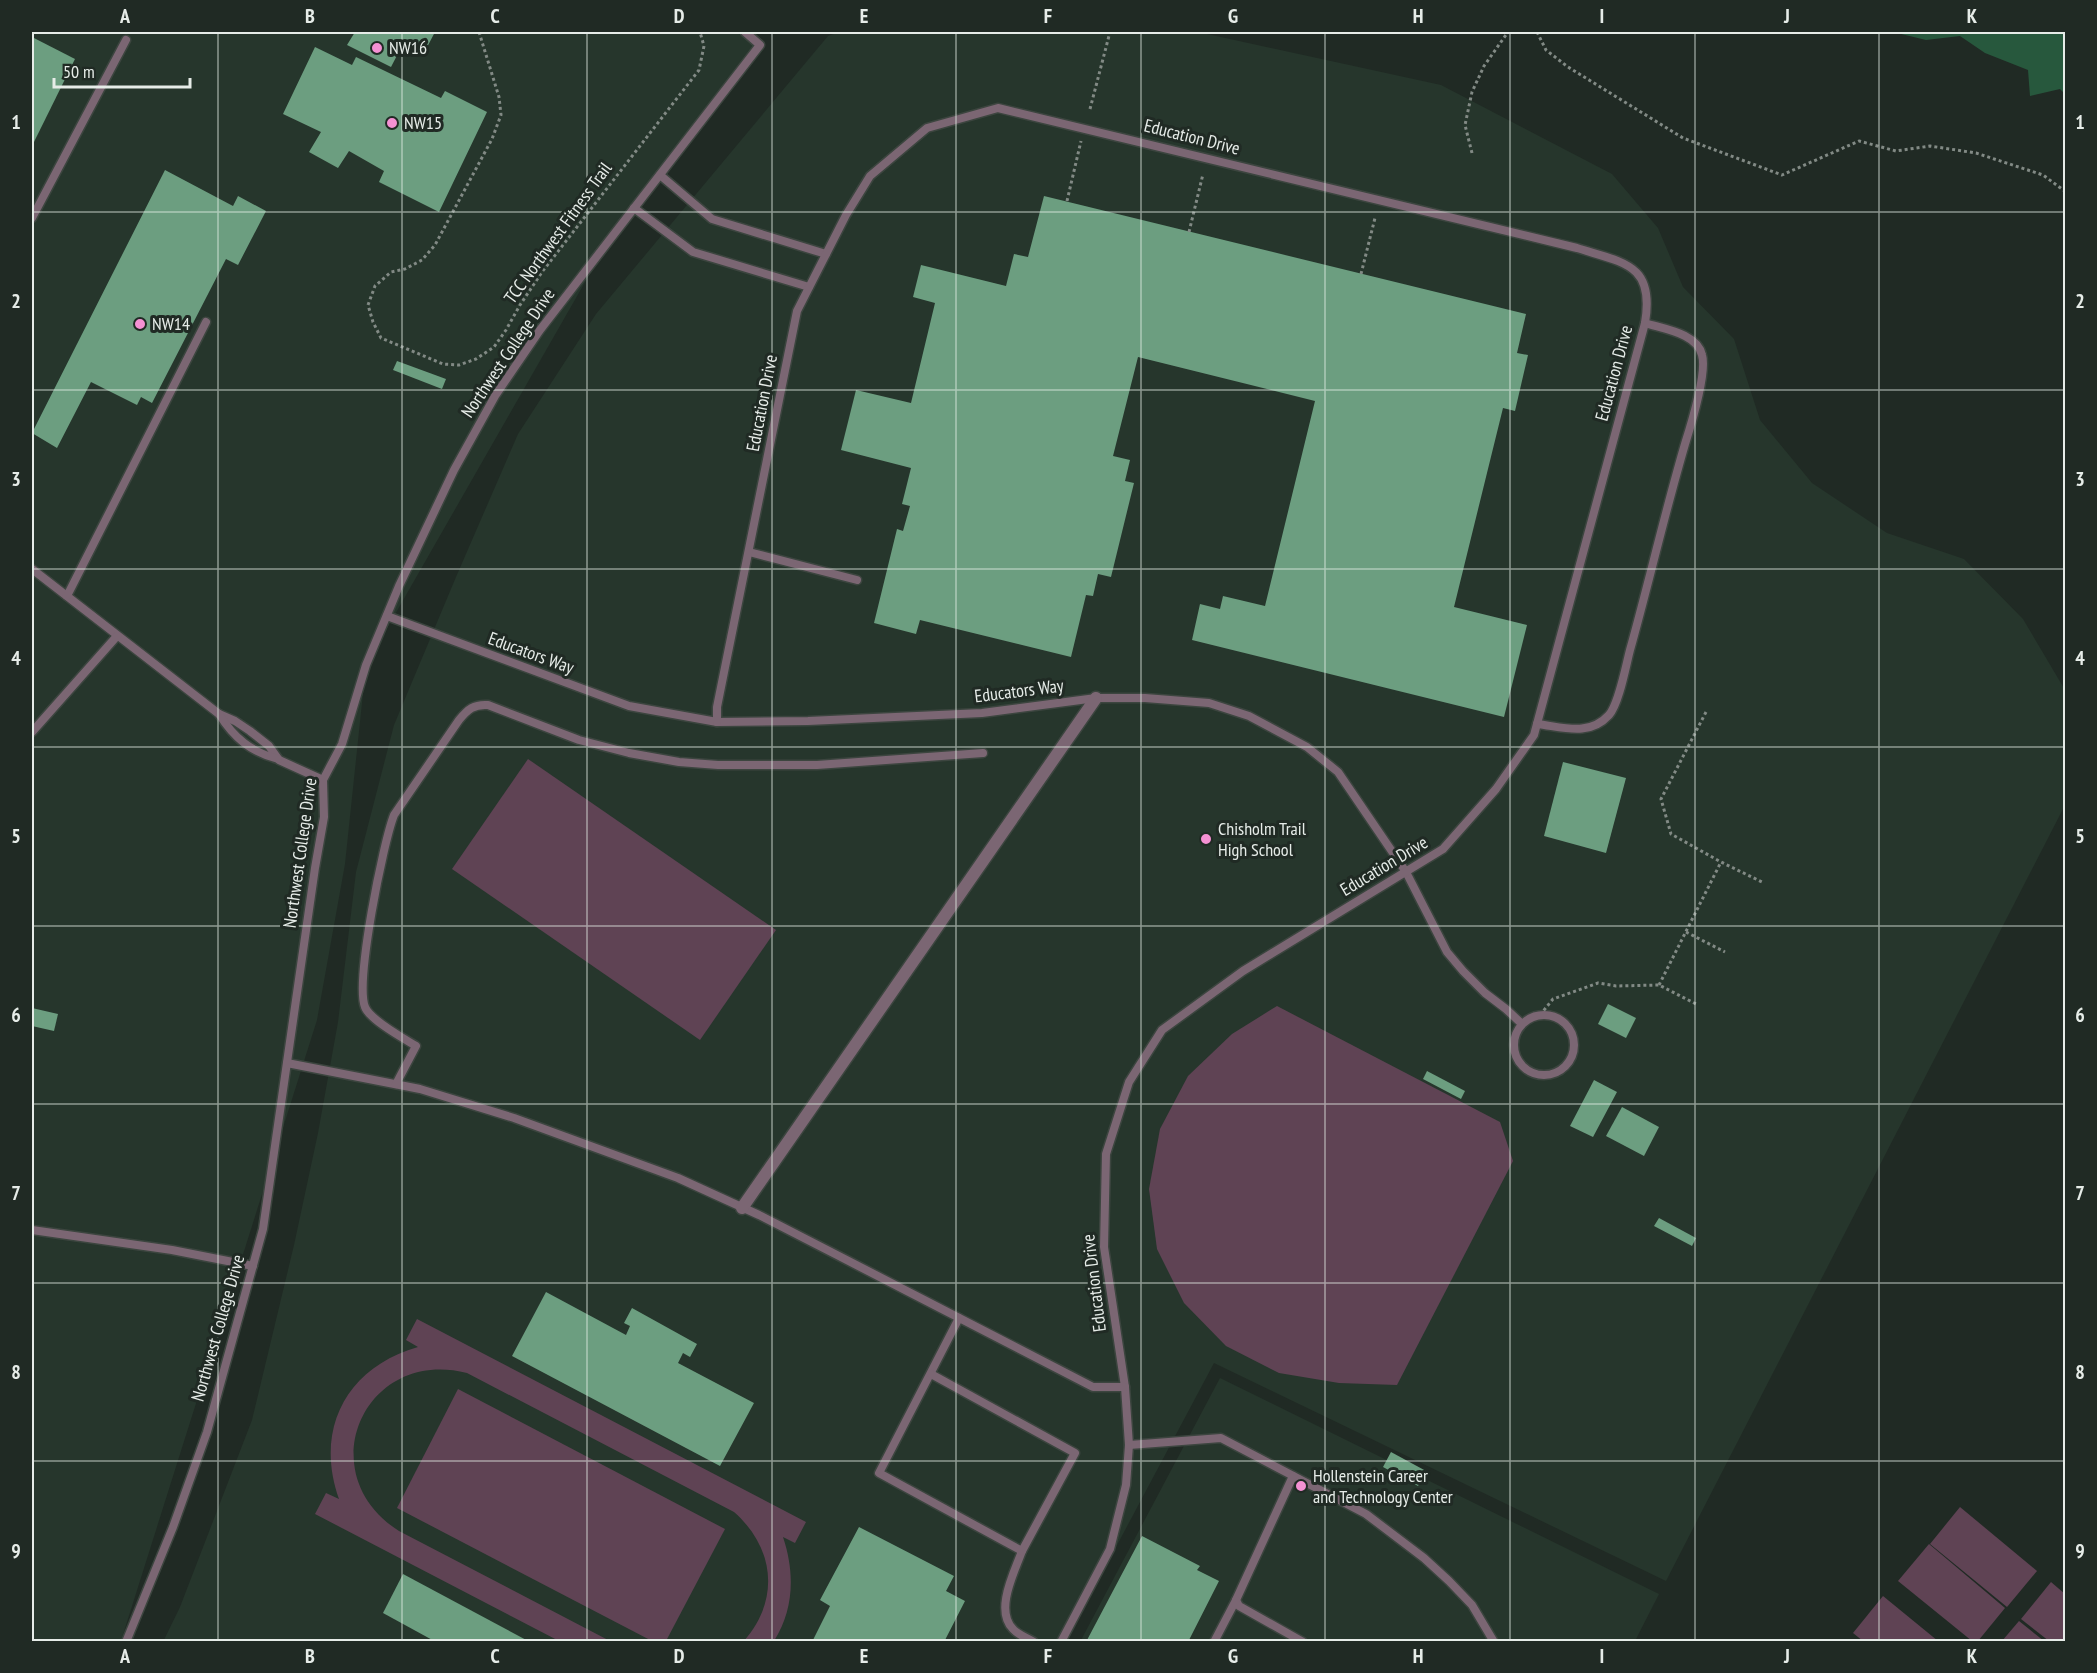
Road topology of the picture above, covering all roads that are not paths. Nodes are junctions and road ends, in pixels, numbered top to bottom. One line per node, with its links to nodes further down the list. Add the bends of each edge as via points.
1 (745, 32): 3 (lane, Northwest College Drive, via 760,45)
2 (126, 40): 5 (lane)
3 (660, 176): 4 (lane, Northwest College Drive); 6 (lane, via 712,219)
4 (634, 208): 7 (lane, via 693,252); 14 (lane, Northwest College Drive, via 540,330 495,396 454,470)
5 (32, 218)
6 (826, 254): 7 (lane, Education Drive); 9 (lane, Education Drive, via 870,176 927,128 998,108 1618,261 1642,278 1648,303)
7 (809, 287): 10 (lane, Education Drive, via 797,311)
8 (206, 322): 13 (lane)
9 (1645, 323): 19 (lane, Education Drive); 19 (lane, via 1687,337 1703,356 1697,402 1650,578 1611,713 1597,726 1581,729)
10 (749, 552): 12 (lane); 18 (lane, Education Drive)
11 (32, 569): 13 (lane)
12 (857, 580)
13 (67, 596): 15 (lane)
14 (387, 616): 18 (lane, Educators Way, via 629,706); 23 (lane, Northwest College Drive, via 366,665 342,744)
15 (117, 636): 17 (lane); 20 (lane)
16 (1096, 698): 18 (lane, Educators Way, via 982,713); 24 (lane, Educators Way, via 1209,703 1249,716 1286,735 1338,772); 28 (street)
17 (219, 714): 22 (lane, via 250,731); 22 (lane, via 242,743 262,755)
18 (717, 722)
19 (1537, 724): 24 (lane, Education Drive, via 1534,735 1496,789 1443,849)
20 (32, 732)
21 (983, 753): 27 (lane, via 817,765 679,762 579,740 488,705 472,707 394,815 382,857 367,943 363,998 368,1013 416,1046)
22 (279, 759): 23 (lane)
23 (323, 780): 26 (lane, Northwest College Drive, via 324,817)
24 (1406, 872): 25 (lane, Educators Way, via 1447,952 1485,993); 33 (lane, Education Drive, via 1243,971 1162,1030 1129,1082 1106,1154 1104,1247)
25 (1522, 1024): 25 (lane, via 1516,1033 1514,1051 1524,1068 1542,1075 1552,1074 1568,1063 1574,1044 1572,1034 1559,1019 1540,1015)
26 (286, 1063): 27 (lane); 30 (lane, Northwest College Drive, via 263,1229)
27 (396, 1084): 28 (lane, via 514,1118 678,1178)
28 (742, 1208): 31 (lane)
29 (32, 1230): 30 (lane)
30 (253, 1266): 38 (lane, Northwest College Drive, via 207,1432)
31 (959, 1318): 32 (lane); 33 (lane, via 1093,1387)
32 (931, 1374): 36 (lane, via 879,1473); 36 (lane, via 1075,1453)
33 (1125, 1387): 34 (lane, Education Drive)
34 (1129, 1445): 35 (lane, via 1221,1438); 40 (lane, Education Drive, via 1126,1485 1110,1549)
35 (1293, 1476): 37 (lane); 43 (lane, via 1366,1514 1424,1558 1472,1605)
36 (1022, 1551): 39 (lane, via 1005,1604 1008,1622 1014,1630)
37 (1236, 1600): 41 (lane); 42 (lane, via 1239,1606)
38 (126, 1641)
39 (1034, 1641)
40 (1061, 1641)
41 (1214, 1641)
42 (1303, 1641)
43 (1494, 1641)

